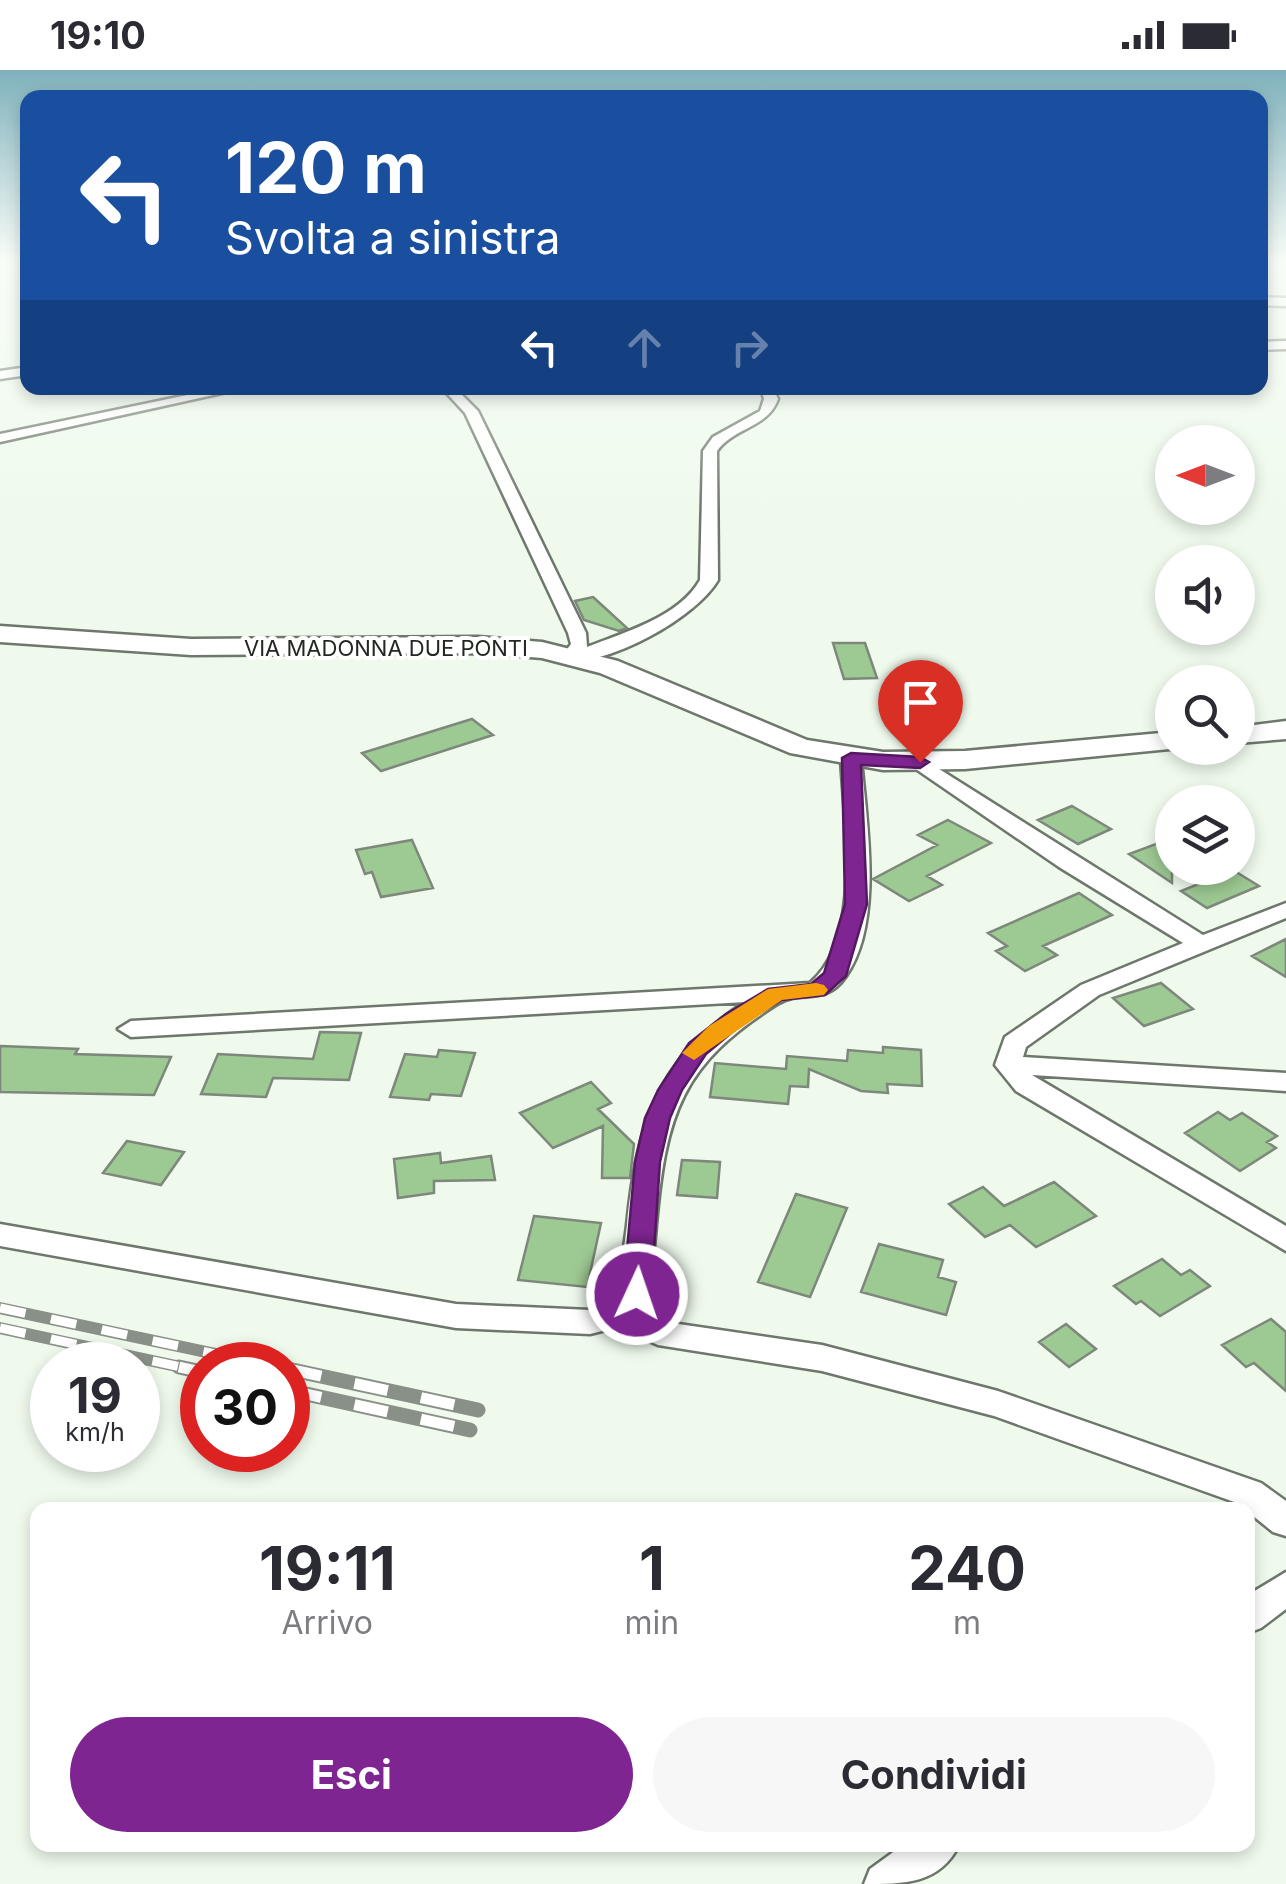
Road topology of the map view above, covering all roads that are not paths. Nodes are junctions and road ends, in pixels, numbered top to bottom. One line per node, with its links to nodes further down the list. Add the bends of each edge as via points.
1 (205, 395): 4 (street)
2 (455, 395): 6 (street, via 471,411 577,633)
3 (769, 395): 6 (street, via 766,413 710,451 709,580 703,594 681,611)
4 (0, 438)
5 (0, 634): 6 (main road, VIA MADONNA DUE PONTI, via 191,647 504,646)
6 (575, 657): 10 (main road, VIA MADONNA DUE PONTI, via 792,745)
7 (1286, 730): 8 (main road)
8 (1255, 733)
9 (1155, 742): 11 (main road, VIA MADONNA DUE PONTI)
10 (851, 758): 11 (main road, VIA MADONNA DUE PONTI); 14 (street, via 856,897 845,949 824,987)
11 (920, 762): 13 (street)
12 (1286, 910): 13 (street)
13 (1199, 943): 16 (street, via 1073,1000 1014,1043)
14 (776, 994): 15 (street); 20 (street, via 707,1040 666,1099 648,1162)
15 (131, 1029)
16 (1008, 1065): 17 (street); 19 (street, via 1026,1086)
17 (1286, 1082)
18 (0, 1234): 20 (street, via 456,1316 590,1322)
19 (1286, 1240)
20 (637, 1310): 21 (street, via 642,1324 658,1333 851,1364 1048,1420 1249,1493)
21 (1286, 1521)
22 (1286, 1588): 23 (street)
23 (1255, 1611)
24 (928, 1852): 25 (street)
25 (885, 1884)

